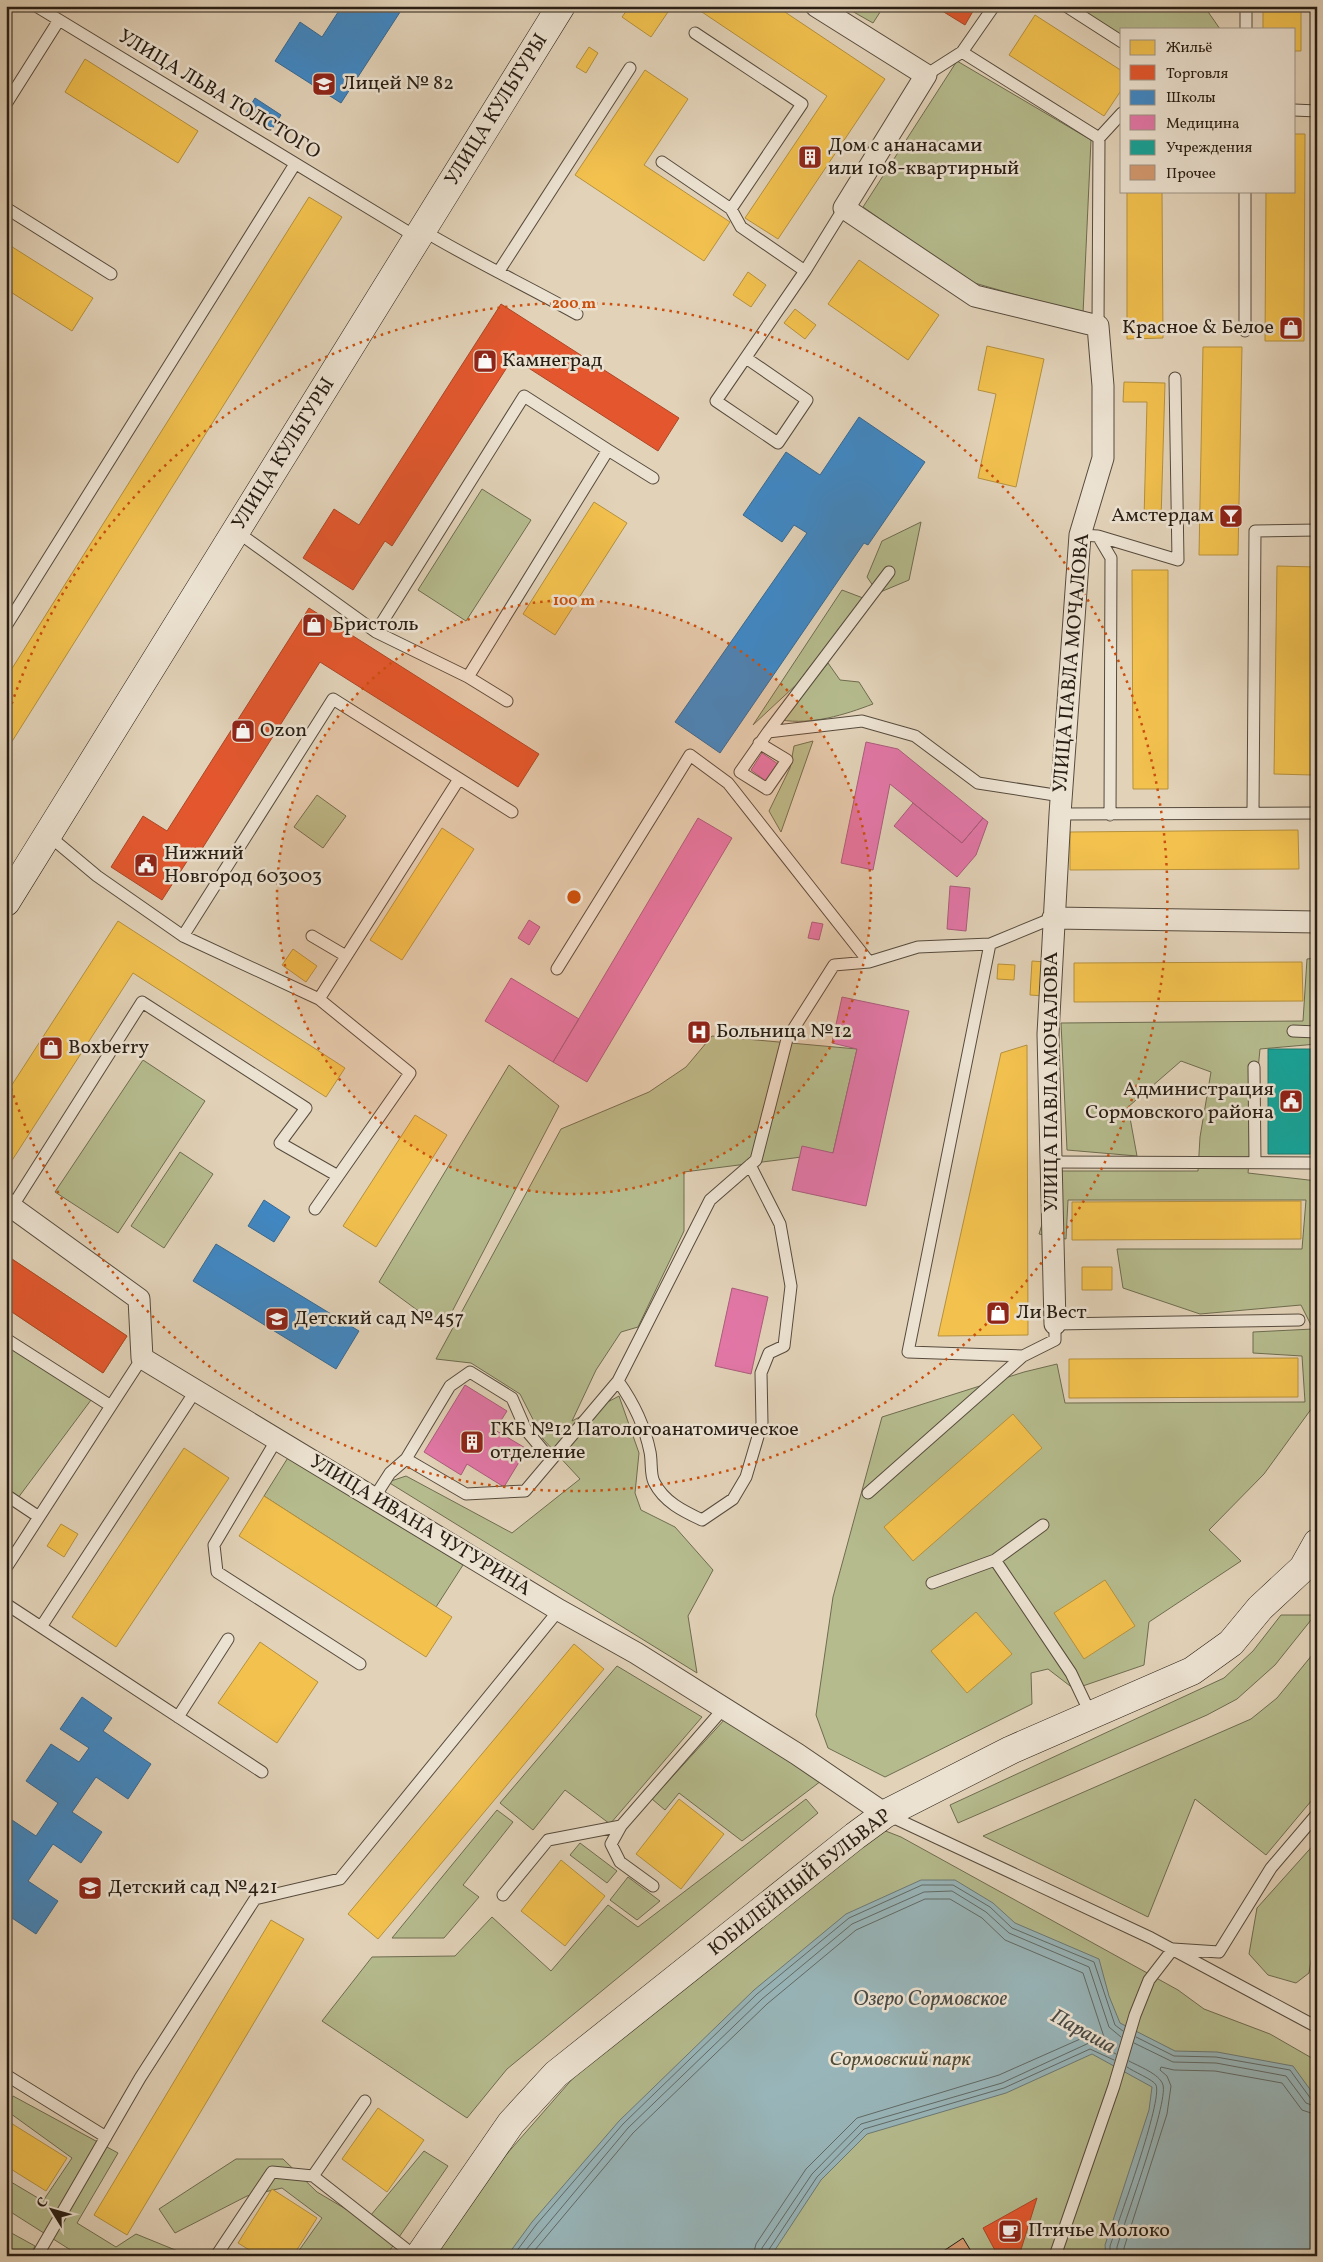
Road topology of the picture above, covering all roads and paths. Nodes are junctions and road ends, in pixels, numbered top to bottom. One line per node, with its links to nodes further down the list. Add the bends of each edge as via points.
1 (36, 6): 7 (lane, УЛИЦА ЛЬВА ТОЛСТОГО)
2 (561, 6): 25 (street, УЛИЦА КУЛЬТУРЫ)
3 (816, 6): 13 (street)
4 (994, 6): 11 (lane)
5 (1066, 6): 10 (lane)
6 (1246, 6): 8 (lane)
7 (59, 20): 14 (lane); 20 (lane, УЛИЦА ЛЬВА ТОЛСТОГО)
8 (1246, 28)
9 (695, 33): 24 (lane, via 802,104)
10 (1120, 41)
11 (962, 52): 13 (lane); 18 (lane)
12 (630, 68): 26 (lane)
13 (926, 75): 23 (street)
14 (6, 104)
15 (1296, 110): 16 (lane)
16 (1317, 111)
17 (1120, 115): 18 (lane)
18 (1099, 138): 30 (lane)
19 (662, 162): 24 (lane)
20 (295, 164): 25 (lane, УЛИЦА ЛЬВА ТОЛСТОГО); 40 (lane)
21 (1246, 192): 31 (lane)
22 (6, 208): 28 (lane)
23 (844, 208): 27 (lane); 30 (street, via 975,296)
24 (731, 209): 27 (lane, via 741,227)
25 (420, 234): 26 (lane, УЛИЦА ЛЬВА ТОЛСТОГО); 37 (street, УЛИЦА КУЛЬТУРЫ)
26 (500, 271): 29 (lane, УЛИЦА ЛЬВА ТОЛСТОГО)
27 (805, 271): 32 (lane)
28 (111, 274)
29 (577, 314)
30 (1098, 326): 38 (street, УЛИЦА ПАВЛА МОЧАЛОВА, via 1104,458)
31 (1245, 332)
32 (746, 358): 32 (lane, via 716,401 778,443 807,400)
33 (1175, 378): 38 (lane, via 1178,560)
34 (608, 450): 35 (lane); 41 (lane, via 524,396); 42 (lane)
35 (653, 478)
36 (1317, 530): 49 (lane, via 1255,531)
37 (236, 531): 41 (lane); 52 (street, УЛИЦА КУЛЬТУРЫ)
38 (1089, 536): 47 (street, УЛИЦА ПАВЛА МОЧАЛОВА); 51 (lane, via 1111,558)
39 (889, 572): 44 (lane)
40 (6, 626)
41 (376, 632): 42 (lane)
42 (468, 677): 43 (lane)
43 (507, 701)
44 (768, 732): 45 (lane); 47 (lane, via 862,721 915,736 978,783)
45 (759, 742)
46 (459, 778): 48 (lane); 56 (lane, via 333,699); 59 (lane)
47 (1060, 805): 51 (lane); 54 (street, УЛИЦА ПАВЛА МОЧАЛОВА)
48 (512, 812)
49 (1253, 813): 50 (lane); 51 (lane)
50 (1317, 813)
51 (1110, 815)
52 (48, 835): 53 (street, УЛИЦА КУЛЬТУРЫ); 56 (lane, via 97,876)
53 (6, 902)
54 (1053, 918): 55 (street); 58 (lane); 66 (street, УЛИЦА ПАВЛА МОЧАЛОВА, via 1048,1034)
55 (1317, 922)
56 (182, 936): 62 (lane)
57 (312, 936): 59 (lane)
58 (990, 944): 60 (lane, via 918,946); 76 (lane, via 908,1352)
59 (346, 956): 62 (lane)
60 (869, 962): 61 (lane, via 728,784 690,755); 69 (lane, via 834,965 787,1039 756,1160)
61 (557, 969)
62 (319, 999): 70 (lane, via 410,1073)
63 (1294, 1032): 64 (lane)
64 (1317, 1032)
65 (1254, 1067): 67 (lane)
66 (1051, 1162): 67 (lane); 74 (street, УЛИЦА ПАВЛА МОЧАЛОВА)
67 (1255, 1162): 68 (lane)
68 (1317, 1163)
69 (750, 1165): 78 (lane, via 710,1200); 78 (lane, via 780,1224 791,1286 784,1346 769,1353 761,1372 762,1423 746,1477 733,1499 702,1520 671,1504 653,1482 650,1451 640,1422 630,1397)
70 (338, 1176): 71 (lane, via 280,1143 306,1108 142,1002); 72 (lane)
71 (9, 1205): 77 (street, via 139,1299)
72 (315, 1209)
73 (1299, 1320): 74 (lane)
74 (1055, 1324): 76 (lane, via 1055,1340)
75 (6, 1339): 80 (lane)
76 (1023, 1356): 84 (lane)
77 (142, 1358): 79 (street, УЛИЦА ИВАНА ЧУГУРИНА); 80 (lane)
78 (618, 1381): 83 (lane)
79 (196, 1390): 81 (street, УЛИЦА ИВАНА ЧУГУРИНА); 96 (lane)
80 (110, 1406): 87 (lane)
81 (277, 1439): 86 (street, УЛИЦА ИВАНА ЧУГУРИНА); 98 (lane, via 214,1546 217,1572)
82 (406, 1459): 83 (lane, via 466,1494 525,1491); 83 (lane, via 450,1386 470,1372 512,1398 526,1430); 86 (lane, via 390,1473)
83 (551, 1460)
84 (868, 1493)
85 (6, 1495): 87 (lane)
86 (374, 1498): 95 (street, УЛИЦА ИВАНА ЧУГУРИНА)
87 (39, 1517): 91 (lane)
88 (1043, 1525): 90 (lane)
89 (1317, 1543): 92 (street, ЮБИЛЕЙНЫЙ БУЛЬВАР)
90 (995, 1560): 93 (lane); 100 (lane, via 1071,1673)
91 (6, 1568)
92 (1310, 1570): 100 (street, ЮБИЛЕЙНЫЙ БУЛЬВАР, via 1260,1608 1231,1643 1192,1671)
93 (932, 1583)
94 (6, 1604): 96 (lane)
95 (559, 1610): 99 (street, УЛИЦА ИВАНА ЧУГУРИНА); 112 (lane, via 340,1879 255,1899)
96 (41, 1627): 101 (lane)
97 (228, 1639): 101 (lane)
98 (360, 1664)
99 (724, 1708): 103 (street, УЛИЦА ИВАНА ЧУГУРИНА); 105 (lane)
100 (1091, 1716): 103 (street, ЮБИЛЕЙНЫЙ БУЛЬВАР, via 1011,1750)
101 (178, 1717): 102 (lane)
102 (262, 1772)
103 (885, 1814): 108 (lane); 116 (street, ЮБИЛЕЙНЫЙ БУЛЬВАР, via 556,2074 511,2123)
104 (1317, 1814): 108 (lane, via 1271,1868 1219,1952)
105 (621, 1826): 106 (lane, via 611,1844 620,1862); 107 (lane, via 548,1840)
106 (653, 1886)
107 (503, 1895)
108 (1173, 1949): 109 (lane); 117 (lane, via 1150,1980 1135,2014 1114,2086)
109 (1317, 2028)
110 (6, 2076): 112 (lane)
111 (365, 2101): 113 (lane)
112 (106, 2137): 114 (lane)
113 (313, 2176): 115 (lane, via 272,2172); 116 (lane)
114 (38, 2256)
115 (216, 2256)
116 (417, 2256)
117 (1055, 2256)

